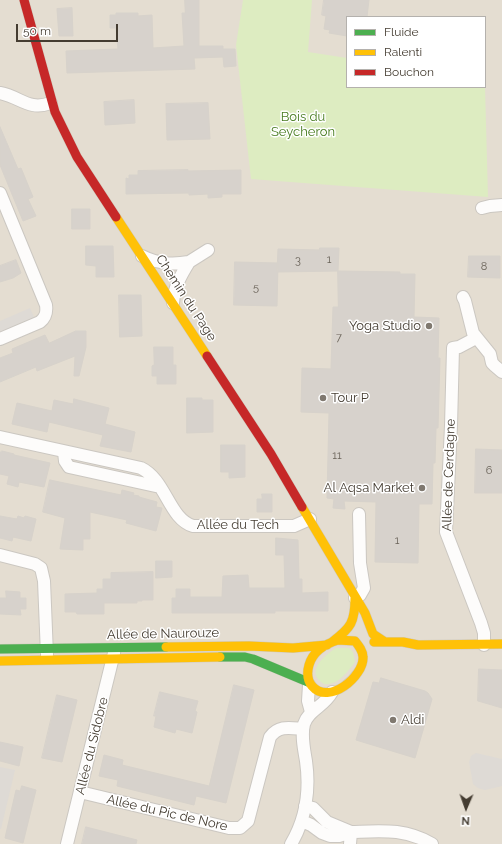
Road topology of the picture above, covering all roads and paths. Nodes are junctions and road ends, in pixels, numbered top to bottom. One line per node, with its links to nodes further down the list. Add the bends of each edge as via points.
1 (24, 0): 3 (street, Chemin du Page)
2 (0, 93): 3 (street, via 32,106)
3 (51, 102): 8 (street, Chemin du Page, via 63,131 81,163)
4 (0, 193): 13 (street, via 46,305 46,312 40,322)
5 (502, 206): 6 (street)
6 (482, 208)
7 (208, 250): 9 (street)
8 (142, 256): 9 (street, via 160,263); 11 (street, Chemin du Page)
9 (189, 262): 11 (street, via 176,284)
10 (463, 297): 12 (street)
11 (173, 303): 17 (street, Chemin du Page, via 272,454)
12 (476, 338): 14 (street); 27 (street, Allée de Cerdagne, via 453,348 446,532 481,623)
13 (0, 339)
14 (502, 372)
15 (0, 437): 17 (street, Allée du Tech, via 64,452 65,461 70,467 160,487 182,520 192,526 297,525)
16 (359, 514): 19 (street, via 360,563 364,588)
17 (310, 520): 19 (street, Chemin du Page)
18 (0, 555): 29 (street, via 41,568 44,581)
19 (355, 598): 20 (street, Chemin du Page); 24 (street, Chemin du Page, via 356,612 352,625 343,635)
20 (367, 620): 22 (street, Chemin du Page); 23 (street, Chemin du Page, via 373,634)
21 (355, 641): 22 (street); 24 (street); 31 (street)
22 (366, 642): 23 (street); 31 (street, Chemin du Page)
23 (384, 642): 26 (street)
24 (329, 643): 28 (street, Allée de Naurouze, via 293,648); 35 (street, via 311,657 307,670)
25 (502, 644): 27 (street)
26 (418, 645): 27 (street); 31 (street)
27 (484, 645)
28 (116, 647): 29 (street, Allée de Naurouze); 33 (street, Allée du Sidobre)
29 (47, 648): 30 (street, Allée de Naurouze); 32 (street)
30 (0, 649)
31 (370, 654): 36 (street, via 354,676 341,688)
32 (47, 660): 33 (street); 34 (street)
33 (112, 660): 35 (street, via 245,657 262,661); 39 (street, Allée du Sidobre)
34 (0, 661)
35 (309, 683): 36 (street, via 319,691); 37 (street, via 308,701)
36 (332, 692): 37 (street, via 324,704)
37 (311, 712): 38 (street)
38 (303, 729): 39 (street, Allée du Pic de Nore, via 281,728 270,737 248,821 240,828 230,828); 40 (street, via 307,775)
39 (80, 792): 44 (street, Allée du Sidobre)
40 (305, 806): 41 (street); 42 (street, via 313,808 327,822)
41 (302, 821): 43 (street, via 311,824); 45 (street)
42 (351, 838): 43 (street, via 339,836); 46 (street, via 390,831 413,834)
43 (332, 840)
44 (68, 844)
45 (291, 844)
46 (432, 844)

